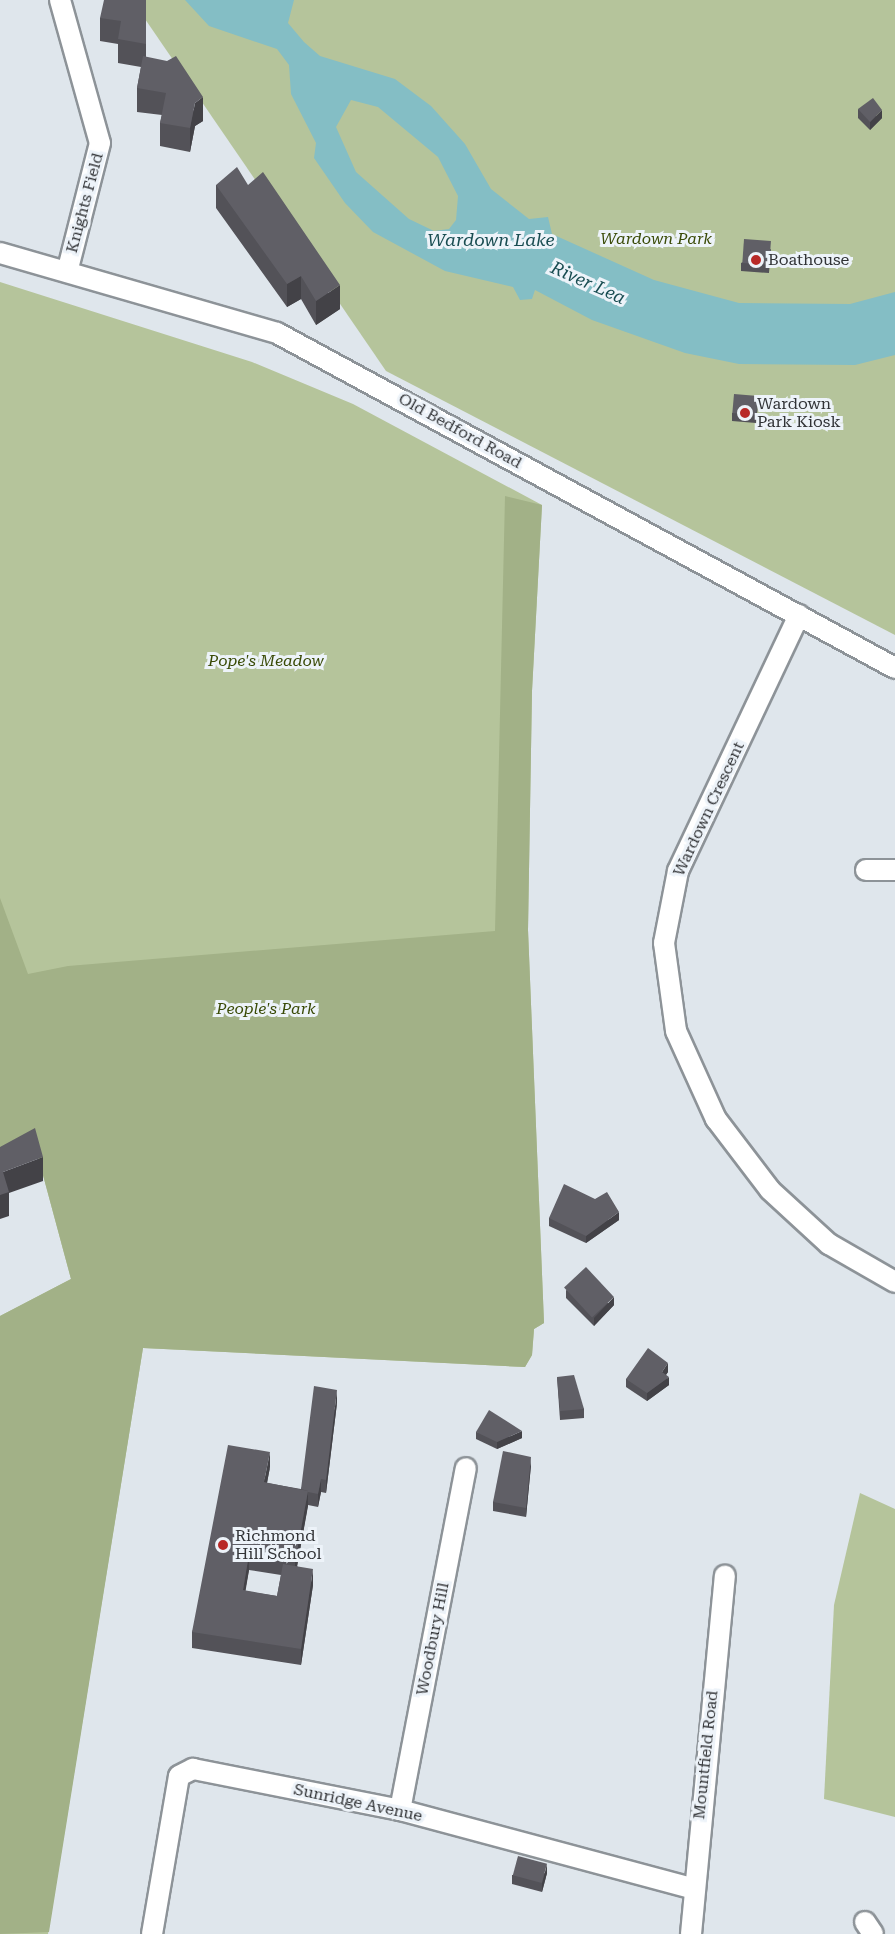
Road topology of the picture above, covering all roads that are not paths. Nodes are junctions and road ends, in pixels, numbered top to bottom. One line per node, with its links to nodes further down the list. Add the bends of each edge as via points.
1 (60, 0): 3 (street, Knights Field, via 100,143)
2 (0, 253): 3 (street, Old Bedford Road)
3 (67, 272): 4 (street, Old Bedford Road, via 277,333)
4 (799, 615): 5 (street, Old Bedford Road); 8 (street, Wardown Crescent, via 678,871 664,943 676,1031 716,1119 770,1190 829,1244)
5 (895, 668)
6 (866, 870): 7 (street)
7 (895, 870)
8 (895, 1282)
9 (465, 1468): 11 (street, Woodbury Hill)
10 (725, 1576): 12 (street, Mountfield Road)
11 (400, 1810): 12 (street, Sunridge Avenue); 13 (street, Sunridge Avenue, via 193,1769 178,1776)
12 (692, 1888): 14 (street, Mountfield Road)
13 (152, 1934)
14 (691, 1934)

